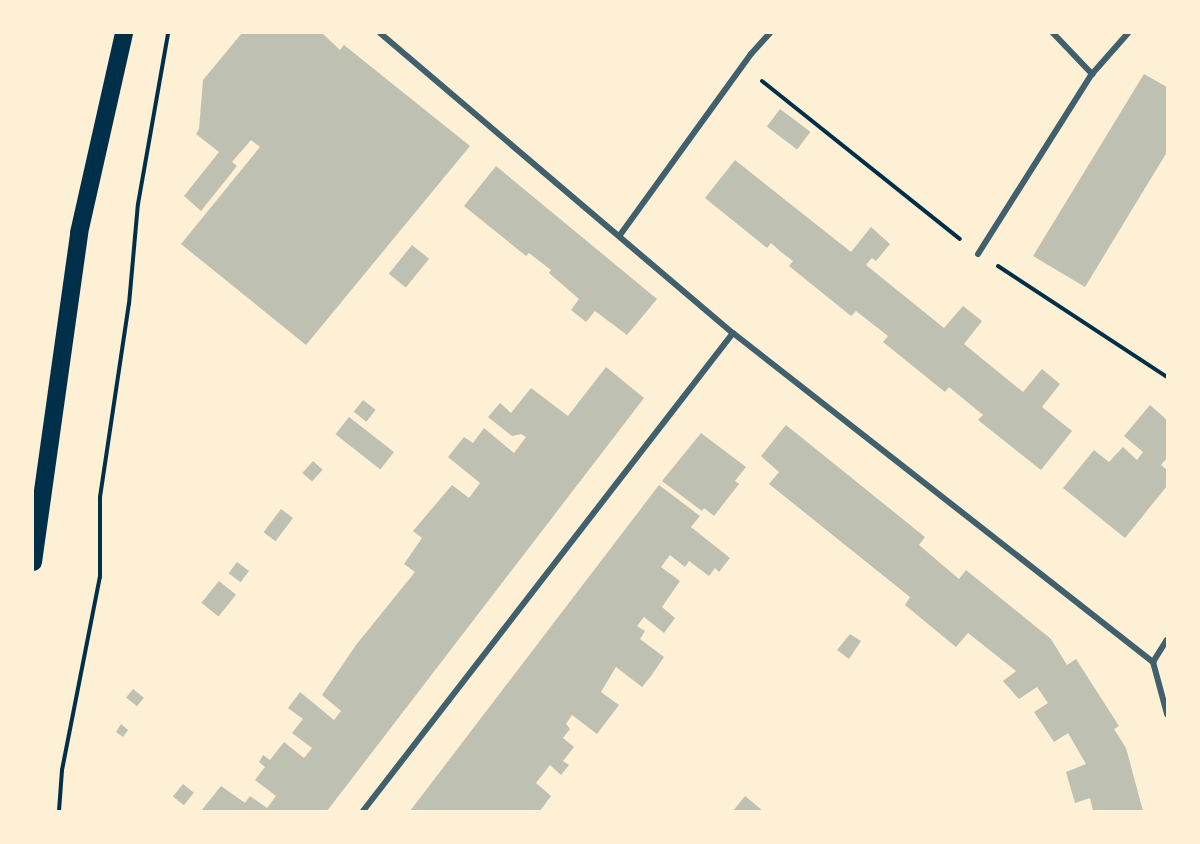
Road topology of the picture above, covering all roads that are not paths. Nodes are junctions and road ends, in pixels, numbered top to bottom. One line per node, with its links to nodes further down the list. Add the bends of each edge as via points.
1 (124, 33): 10 (highway, via 79,233)
2 (380, 33): 7 (street)
3 (770, 33): 7 (street)
4 (1053, 33): 6 (street)
5 (1128, 33): 6 (street)
6 (1092, 74): 8 (street)
7 (620, 235): 9 (street)
8 (978, 254)
9 (733, 333): 12 (street); 14 (street)
10 (33, 562)
11 (1167, 640): 12 (street)
12 (1153, 662): 13 (street)
13 (1167, 714)
14 (363, 811)

